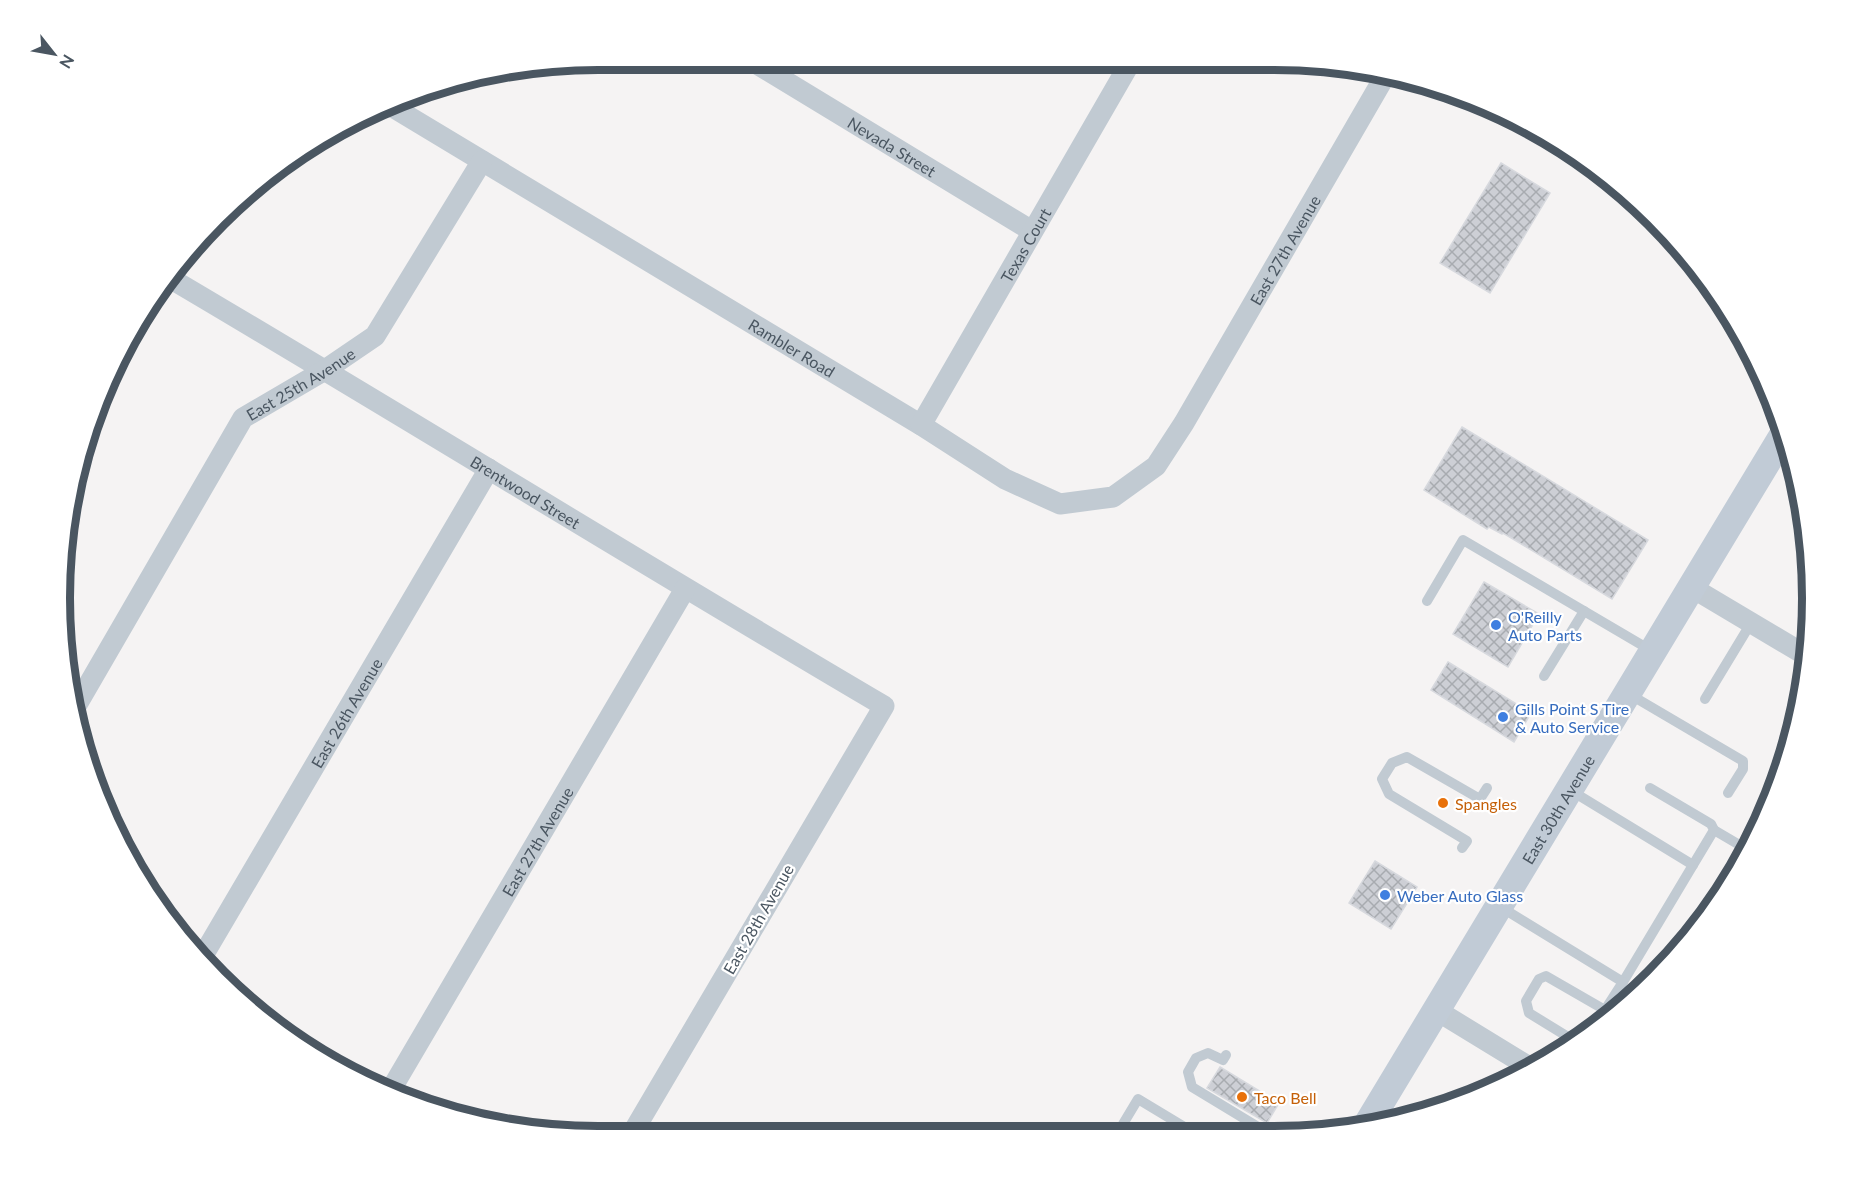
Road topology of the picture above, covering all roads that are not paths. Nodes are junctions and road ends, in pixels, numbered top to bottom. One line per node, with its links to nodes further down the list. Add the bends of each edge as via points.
1 (767, 70): 6 (street, Nevada Street)
2 (1126, 70): 6 (street, Texas Court)
3 (1382, 82): 9 (street, East 27th Avenue)
4 (398, 110): 5 (street, Rambler Road)
5 (482, 161): 8 (street, East 25th Avenue, via 375,336); 10 (street, Rambler Road)
6 (1032, 231): 10 (street, Texas Court)
7 (176, 282): 8 (street, Brentwood Street)
8 (325, 370): 12 (street, Brentwood Street); 22 (street, East 25th Avenue, via 243,418)
9 (1184, 423): 10 (street, Rambler Road, via 1156,466 1113,497 1060,504 1005,479)
10 (921, 425)
11 (1778, 443): 13 (main road, East 30th Avenue)
12 (489, 469): 14 (street, Brentwood Street); 34 (street, East 26th Avenue)
13 (1691, 587): 17 (street); 18 (main road, East 30th Avenue)
14 (685, 589): 24 (street, Brentwood Street); 42 (street, East 27th Avenue)
15 (1427, 601): 16 (lane, via 1463,540)
16 (1584, 611): 18 (lane); 20 (lane)
17 (1751, 623): 19 (street); 23 (lane)
18 (1652, 651): 21 (main road, East 30th Avenue)
19 (1798, 651)
20 (1544, 676)
21 (1627, 693): 27 (main road, East 30th Avenue); 28 (lane, via 1743,761 1743,769)
22 (81, 698)
23 (1706, 699)
24 (884, 706): 44 (street, East 28th Avenue)
25 (1486, 788): 31 (lane, via 1480,799 1407,756 1392,763 1382,779 1389,794 1467,841)
26 (1650, 788): 29 (lane, via 1711,824)
27 (1569, 789): 32 (lane); 33 (main road, East 30th Avenue)
28 (1728, 793)
29 (1714, 830): 30 (lane); 32 (lane)
30 (1740, 845)
31 (1462, 848)
32 (1693, 865): 35 (lane)
33 (1499, 906): 35 (lane); 38 (main road, East 30th Avenue)
34 (206, 951)
35 (1623, 982): 36 (lane)
36 (1614, 1001)
37 (1604, 1009): 39 (lane, via 1546,976 1539,979 1526,1001 1529,1013)
38 (1437, 1010): 41 (street); 43 (main road, East 30th Avenue)
39 (1568, 1037)
40 (1226, 1055): 47 (lane, via 1223,1060 1208,1053 1196,1059 1188,1072 1192,1087)
41 (1523, 1063)
42 (394, 1084)
43 (1373, 1116)
44 (637, 1126)
45 (1122, 1126): 46 (lane, via 1138,1099)
46 (1183, 1126)
47 (1256, 1126)

